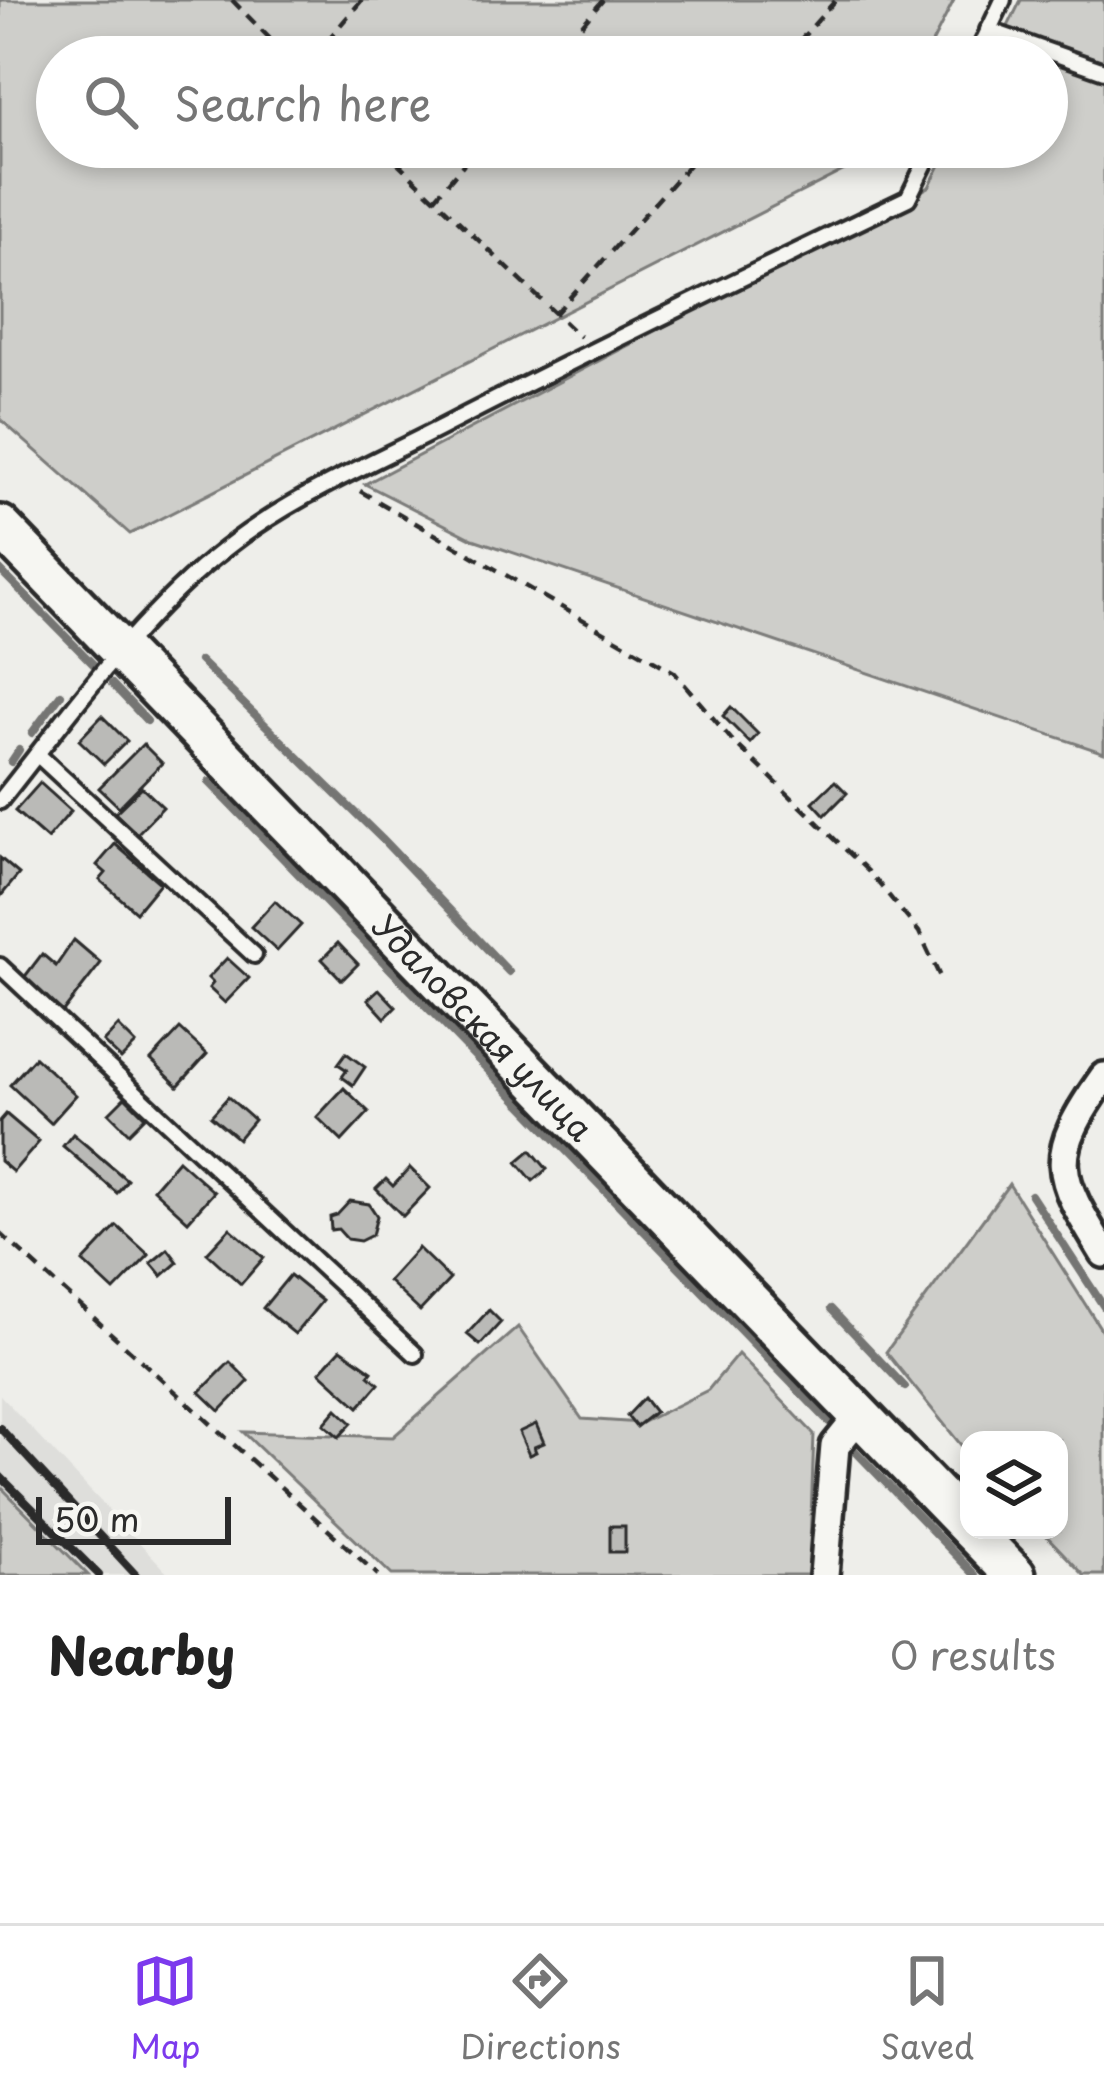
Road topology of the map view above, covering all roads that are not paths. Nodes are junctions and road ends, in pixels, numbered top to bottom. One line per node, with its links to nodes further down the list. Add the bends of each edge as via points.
1 (1003, 0): 2 (lane)
2 (988, 30): 3 (lane); 4 (lane)
3 (985, 36)
4 (1005, 36)
5 (1068, 58): 6 (lane)
6 (1104, 71)
7 (923, 168): 9 (lane, via 908,198 275,513 222,551)
8 (4, 537): 9 (main road, Удаловская улица)
9 (121, 652): 10 (lane); 17 (main road, Удаловская улица)
10 (37, 754): 11 (lane); 12 (lane)
11 (0, 801)
12 (254, 955)
13 (0, 966): 16 (lane)
14 (1104, 1078): 15 (street, via 1062,1151 1069,1191)
15 (1104, 1253)
16 (415, 1354)
17 (860, 1415): 18 (main road, Удаловская улица); 20 (street, via 835,1445)
18 (960, 1519)
19 (980, 1539): 21 (main road, Удаловская улица)
20 (824, 1575)
21 (1015, 1575)

